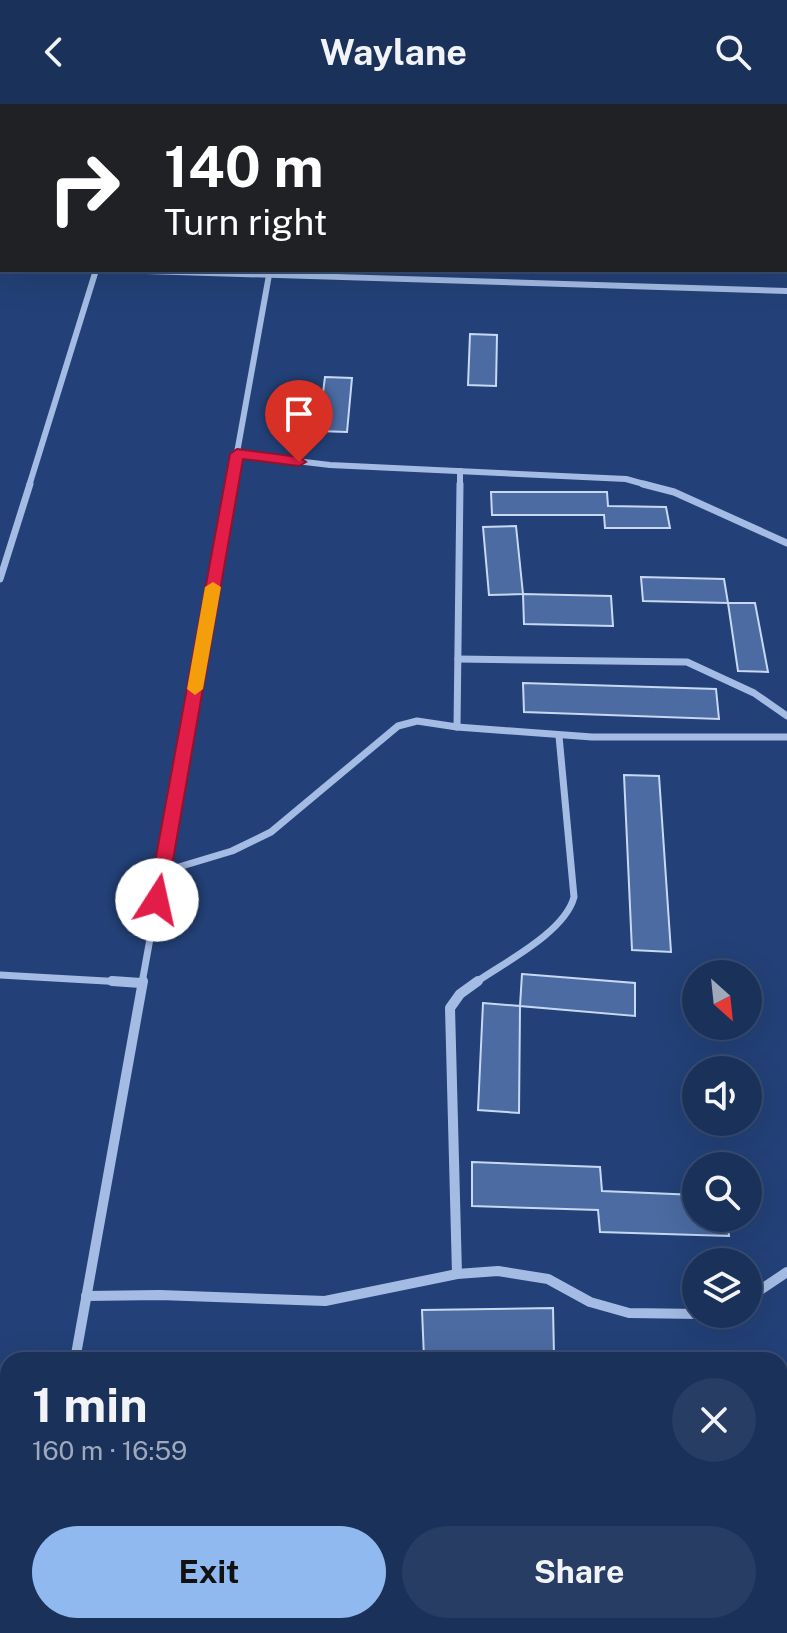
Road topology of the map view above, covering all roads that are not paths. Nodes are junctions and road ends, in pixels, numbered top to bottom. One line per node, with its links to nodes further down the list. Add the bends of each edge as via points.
1 (95, 272): 8 (street)
2 (176, 272): 3 (street)
3 (269, 275): 4 (street); 5 (street)
4 (787, 291)
5 (237, 454): 6 (street); 14 (street)
6 (460, 471): 7 (street, via 653,484); 9 (street)
7 (787, 543)
8 (0, 579)
9 (458, 659): 10 (street, via 687,662 754,693); 11 (street)
10 (787, 716)
11 (457, 727): 12 (street); 14 (street, via 417,721 398,726 269,834)
12 (559, 736): 13 (street); 18 (street, via 574,897 570,912 460,994 450,1008)
13 (787, 737)
14 (162, 872): 16 (street)
15 (0, 975): 16 (street)
16 (141, 983): 20 (street)
17 (787, 1272): 19 (street)
18 (457, 1274): 20 (street, via 325,1301); 21 (street, via 498,1271 548,1279 590,1302 629,1313)
19 (762, 1289)
20 (86, 1296): 22 (street)
21 (682, 1316)
22 (76, 1352)

